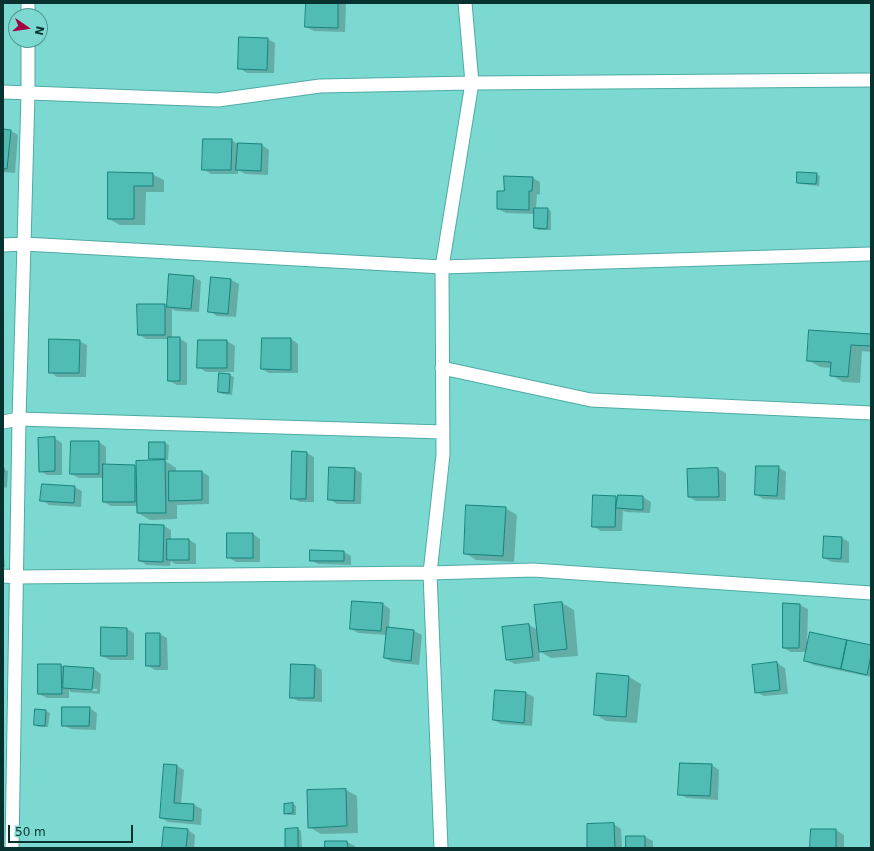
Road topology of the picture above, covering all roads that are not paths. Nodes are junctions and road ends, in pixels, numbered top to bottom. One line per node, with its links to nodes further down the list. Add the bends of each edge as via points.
1 (465, 3): 4 (street)
2 (28, 48): 6 (street)
3 (871, 80): 4 (street)
4 (472, 83): 6 (street, via 320,86 218,100); 10 (street)
5 (3, 92): 6 (street)
6 (28, 93): 7 (street)
7 (24, 244): 8 (street); 10 (street); 13 (street)
8 (3, 245)
9 (871, 254): 10 (street)
10 (442, 267): 11 (street)
11 (442, 368): 12 (street, via 591,400); 15 (street)
12 (871, 413)
13 (19, 419): 14 (street); 15 (street); 18 (street)
14 (3, 422)
15 (443, 432): 16 (street, via 443,455)
16 (430, 573): 18 (street); 19 (street, via 533,570); 21 (street)
17 (3, 576): 18 (street)
18 (17, 578): 20 (street)
19 (871, 594)
20 (12, 848)
21 (441, 848)

